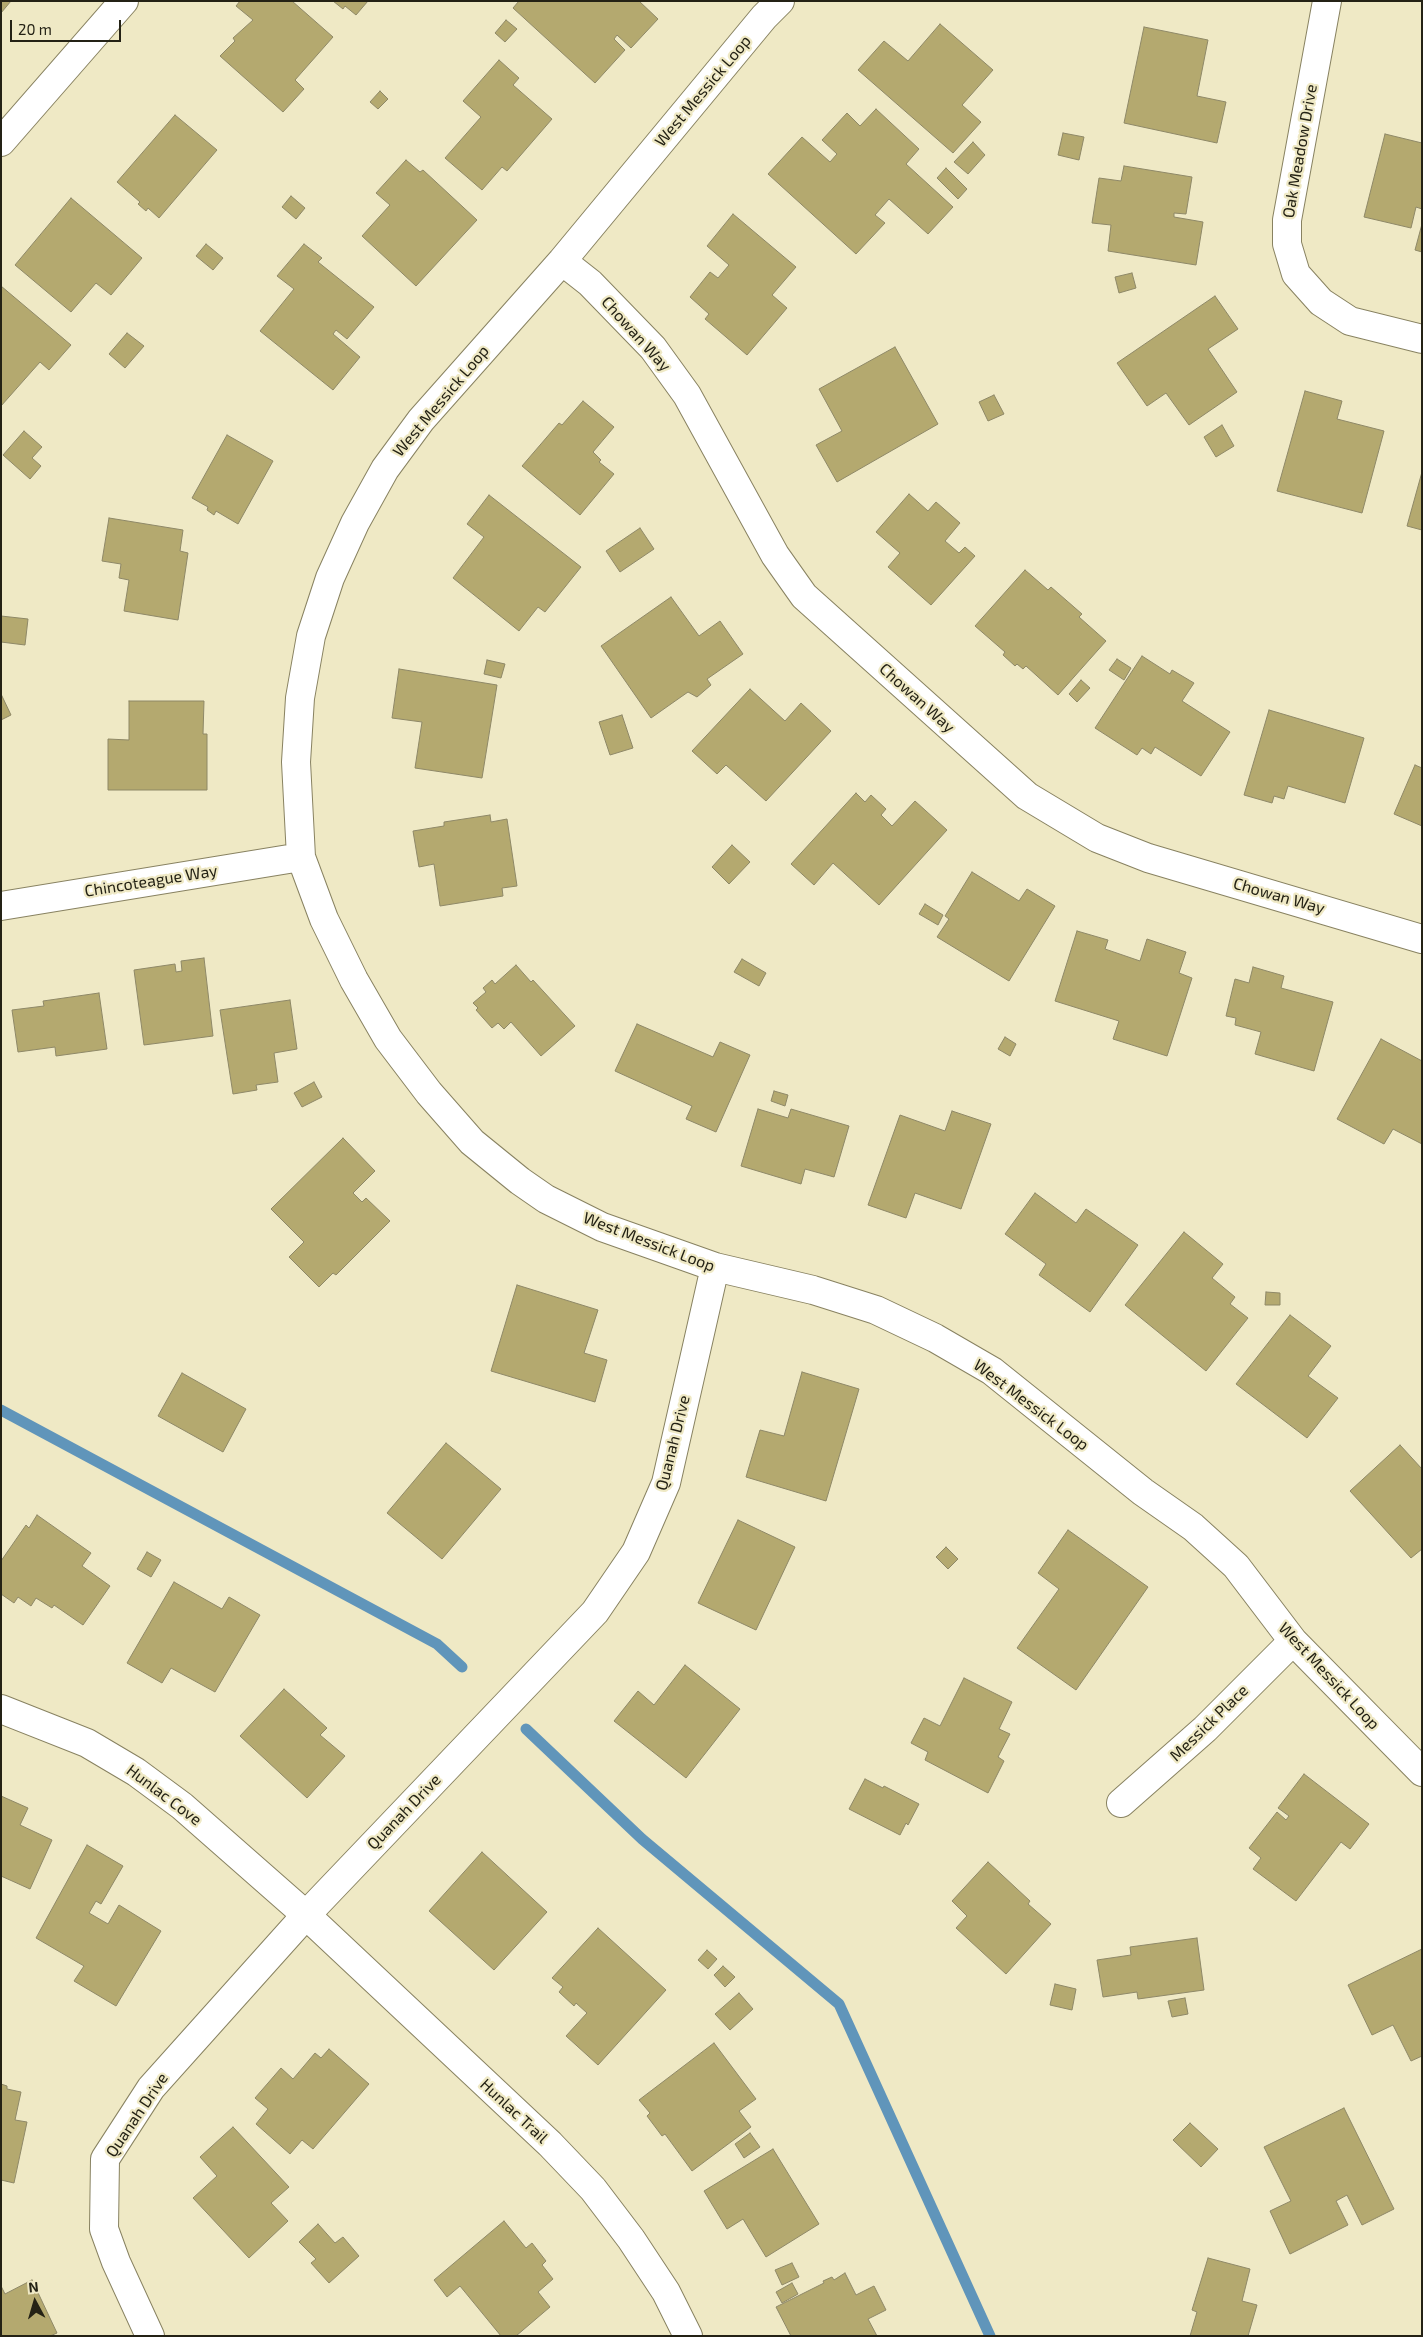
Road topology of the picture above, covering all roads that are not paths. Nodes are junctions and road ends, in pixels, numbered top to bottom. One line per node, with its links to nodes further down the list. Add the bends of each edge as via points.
1 (124, 1): 4 (street)
2 (1327, 1): 6 (street, Oak Meadow Drive, via 1287,220 1287,244 1296,274 1321,302 1350,320)
3 (765, 6): 5 (street, West Messick Loop)
4 (1, 142)
5 (562, 262): 7 (street, West Messick Loop, via 421,420 384,469 330,578 311,636 300,698 296,762); 9 (street, Chowan Way, via 590,283 665,364 687,395 775,555 804,596 1027,796 1097,838 1148,858)
6 (1422, 339)
7 (301, 856): 8 (street, Chincoteague Way); 10 (street, West Messick Loop, via 324,920 388,1039 428,1093 472,1142 546,1199 602,1227)
8 (1, 906)
9 (1422, 939)
10 (715, 1267): 11 (street, West Messick Loop, via 813,1290 876,1310 935,1338 992,1371 1143,1492 1193,1527 1236,1566); 15 (street, Quanah Drive, via 666,1483 636,1552 595,1612)
11 (1292, 1640): 13 (street, West Messick Loop); 14 (street, Messick Place, via 1205,1729)
12 (1, 1709): 15 (street, Hunlac Cove, via 87,1743 136,1772 182,1806)
13 (1422, 1772)
14 (1122, 1803)
15 (306, 1915): 16 (street, Quanah Drive, via 151,2088 105,2159 104,2229); 17 (street, Hunlac Trail, via 550,2144 593,2189 631,2238 666,2292)
16 (150, 2336)
17 (688, 2336)

